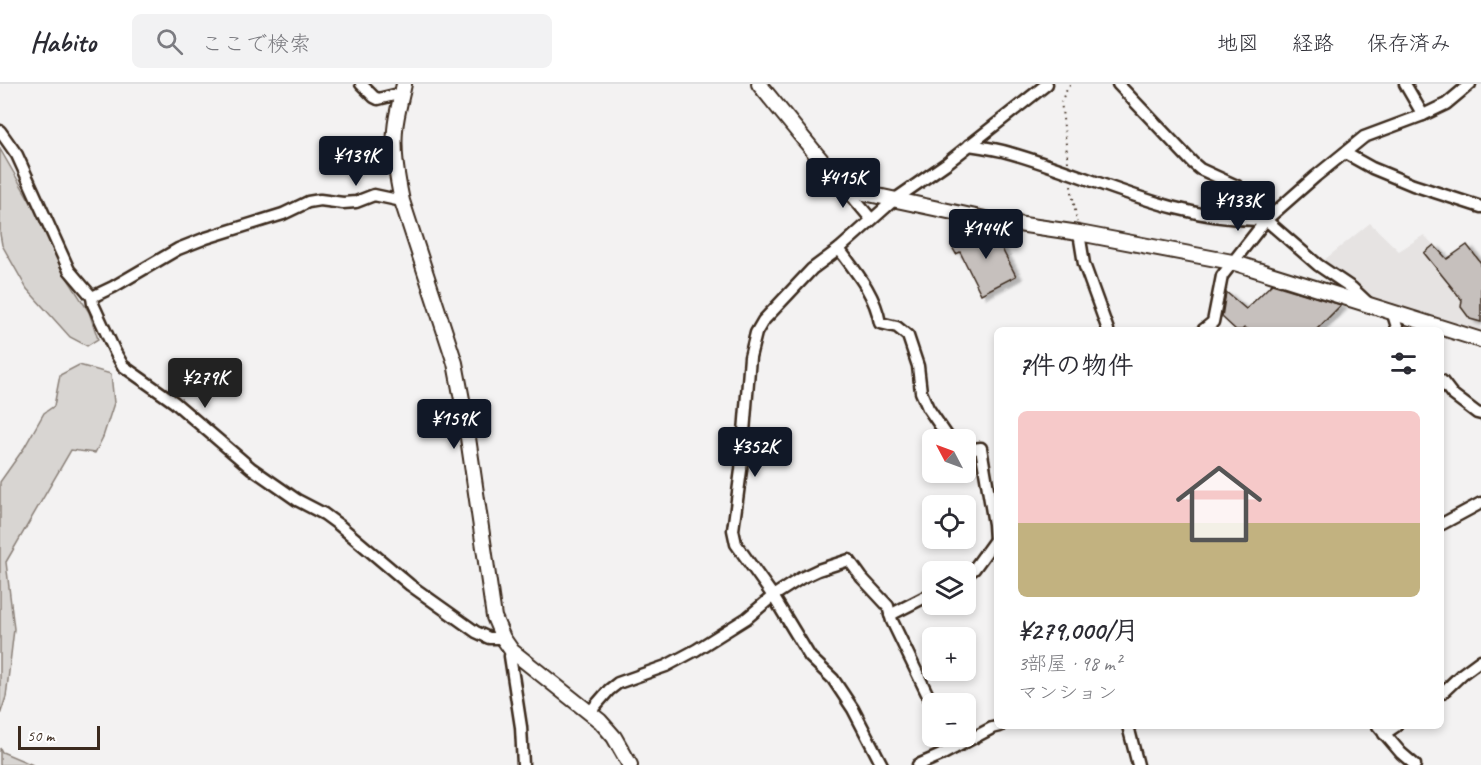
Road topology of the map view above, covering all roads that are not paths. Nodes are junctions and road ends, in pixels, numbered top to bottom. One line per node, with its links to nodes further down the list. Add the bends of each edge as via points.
1 (361, 84): 7 (street, via 378,99)
2 (759, 84): 12 (main road)
3 (1047, 84): 10 (street)
4 (1118, 84): 17 (street, via 1193,163 1237,186 1256,203)
5 (1405, 84): 8 (street)
6 (1470, 84): 8 (street, via 1446,104)
7 (404, 88): 14 (main road, via 395,129)
8 (1423, 115): 11 (street, via 1364,137)
9 (0, 131): 21 (street, via 17,155 69,270)
10 (969, 145): 13 (street); 17 (street, via 1008,152 1160,204 1243,220)
11 (1345, 153): 15 (street, via 1413,185); 17 (street)
12 (838, 180): 13 (main road, via 864,193); 16 (street)
13 (894, 200): 16 (street); 18 (main road)
14 (402, 201): 21 (street, via 374,195 356,202 308,202 178,249); 42 (main road, via 455,363 494,617)
15 (1481, 207)
16 (871, 219): 19 (street)
17 (1266, 220): 20 (street); 22 (street)
18 (1079, 233): 20 (main road); 24 (street, via 1084,264)
19 (838, 249): 32 (street, via 868,290 880,323 897,327 908,336 921,392); 39 (street, via 812,269 763,321 750,357 733,530 736,544)
20 (1232, 262): 22 (main road); 25 (street, via 1222,276 1213,322)
21 (92, 297): 42 (street, via 123,366 174,402 251,468 339,525 419,592 476,632 489,638)
22 (1369, 304): 23 (main road)
23 (1392, 311): 26 (street); 27 (main road)
24 (1107, 327)
25 (1207, 327)
26 (1398, 327)
27 (1441, 327)
28 (1444, 328): 29 (main road)
29 (1481, 340)
30 (1444, 384): 31 (street)
31 (1481, 414)
32 (942, 429)
33 (976, 449): 36 (street, via 981,448)
34 (1481, 503): 35 (street)
35 (1444, 523)
36 (994, 528)
37 (994, 543): 38 (street)
38 (976, 566)
39 (773, 596): 41 (street, via 801,578 849,560 888,606); 47 (street, via 747,618 696,650 666,666 618,683); 54 (street, via 810,657 833,679 853,709)
40 (922, 599): 41 (street)
41 (890, 615): 46 (street)
42 (503, 638): 43 (main road)
43 (512, 651): 47 (main road); 52 (street)
44 (1481, 660): 45 (street)
45 (1444, 691)
46 (927, 693)
47 (589, 713): 53 (main road, via 614,737)
48 (994, 727): 51 (street)
49 (1129, 729): 56 (street)
50 (1381, 730): 57 (street)
51 (954, 748): 55 (street)
52 (523, 765)
53 (630, 765)
54 (882, 765)
55 (918, 765)
56 (1138, 765)
57 (1415, 765)

